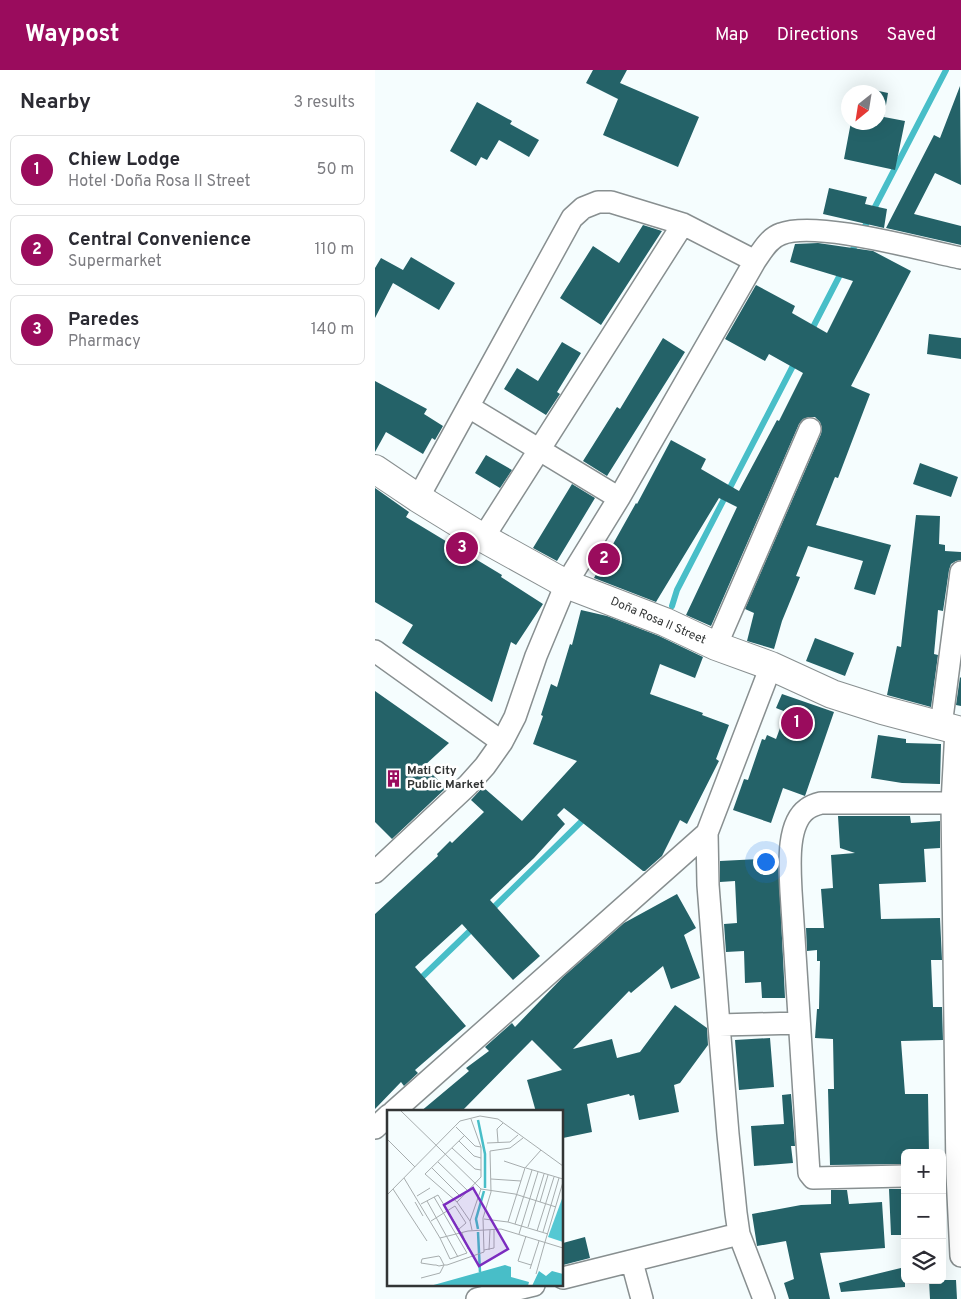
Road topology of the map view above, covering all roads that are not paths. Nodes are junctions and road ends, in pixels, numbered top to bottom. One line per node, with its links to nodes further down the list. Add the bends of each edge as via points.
1 (683, 224): 3 (street); 4 (street, via 611,202 598,202 583,208 572,218); 6 (street)
2 (961, 258): 3 (street, via 845,234 809,230 779,234)
3 (755, 261): 9 (street)
4 (469, 407): 6 (street); 8 (street)
5 (810, 429): 13 (street)
6 (539, 450): 9 (street); 10 (street)
7 (375, 468): 8 (main road, Doña Rosa II Street)
8 (418, 498): 10 (main road, Doña Rosa II Street)
9 (619, 498): 12 (street)
10 (483, 538): 12 (main road, Doña Rosa II Street)
11 (961, 572): 16 (street)
12 (566, 584): 13 (main road, Doña Rosa II Street, via 665,622); 17 (street, via 518,710)
13 (716, 646): 15 (main road, Doña Rosa II Street)
14 (375, 651): 17 (street)
15 (771, 666): 16 (main road, Doña Rosa II Street, via 832,694); 19 (street)
16 (953, 729): 18 (street)
17 (502, 742): 20 (street, via 468,785)
18 (952, 803): 21 (street, via 821,803 807,808 799,817 793,833 790,869); 26 (street)
19 (707, 833): 22 (street); 23 (street)
20 (375, 872)
21 (799, 1023): 22 (street); 27 (street, via 808,1167 813,1178)
22 (719, 1025): 28 (street)
23 (395, 1110)
24 (387, 1117): 25 (street)
25 (375, 1128)
26 (953, 1174): 29 (street)
27 (901, 1176)
28 (739, 1234): 30 (street); 35 (street)
29 (961, 1256)
30 (632, 1262): 31 (street); 34 (street)
31 (564, 1278)
32 (530, 1286): 33 (street)
33 (480, 1299)
34 (642, 1299)
35 (764, 1299)

